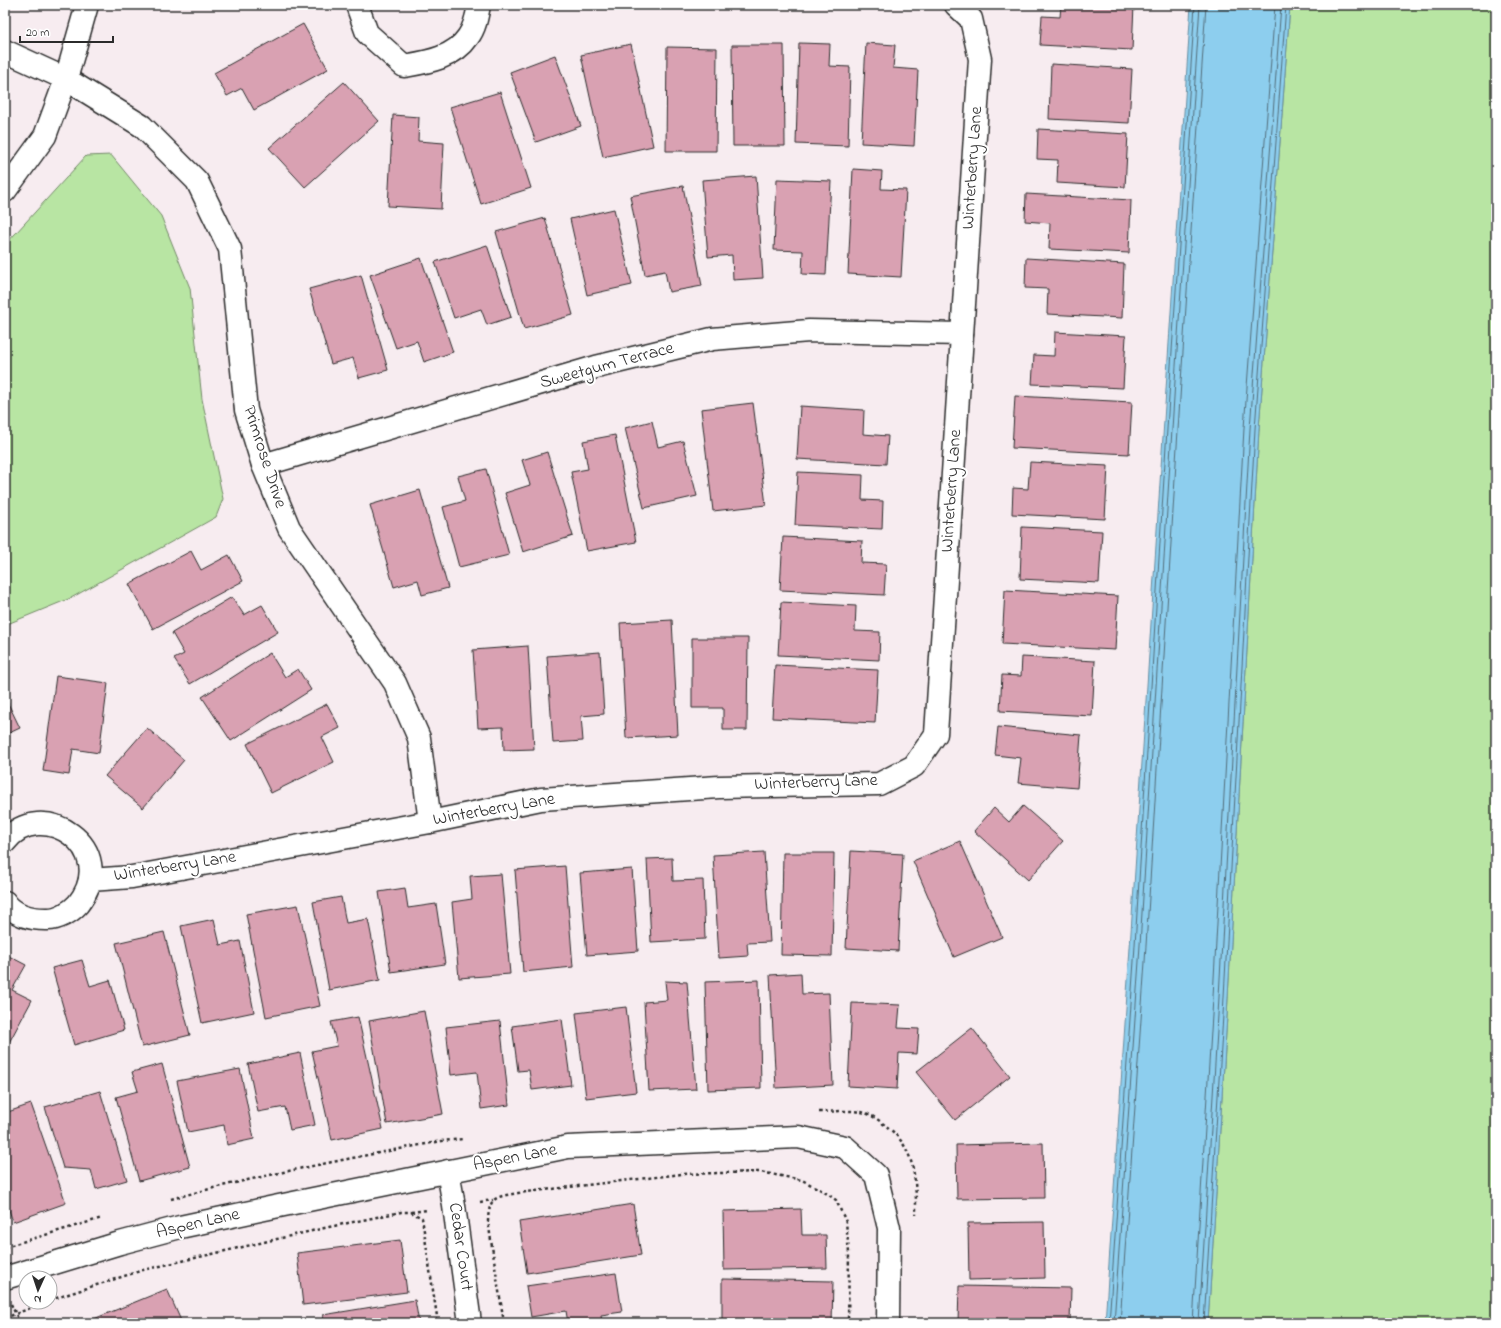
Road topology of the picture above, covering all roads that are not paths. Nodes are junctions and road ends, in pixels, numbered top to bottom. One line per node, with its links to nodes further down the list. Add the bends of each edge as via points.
1 (87, 5): 6 (street)
2 (357, 5): 3 (street, via 367,33 404,66 450,54 468,38)
3 (479, 5)
4 (956, 5): 8 (street, Winterberry Lane, via 971,19 980,59)
5 (5, 51): 6 (street, Primrose Drive)
6 (66, 79): 7 (street, via 45,136); 9 (street, Primrose Drive, via 142,126 197,181 230,249 246,410)
7 (5, 191)
8 (962, 334): 9 (street, Sweetgum Terrace, via 809,331 712,339 596,367); 10 (street, Winterberry Lane, via 936,734 914,766 879,784 719,786 541,799)
9 (263, 465): 10 (street, Primrose Drive, via 288,528 396,683 419,738)
10 (430, 822): 12 (street, Winterberry Lane, via 132,876)
11 (5, 842): 12 (street, Winterberry Lane, via 21,829 36,824 51,824 65,829 77,838 86,851 90,865)
12 (90, 880): 13 (street, Winterberry Lane, via 85,895 76,906 63,915 49,920 19,914)
13 (5, 902)
14 (448, 1171): 15 (street, Aspen Lane, via 180,1228 120,1243); 16 (street, Cedar Court); 17 (street, Aspen Lane, via 568,1147 798,1137 845,1147 876,1174 889,1228)
15 (5, 1278)
16 (470, 1323)
17 (888, 1323)

